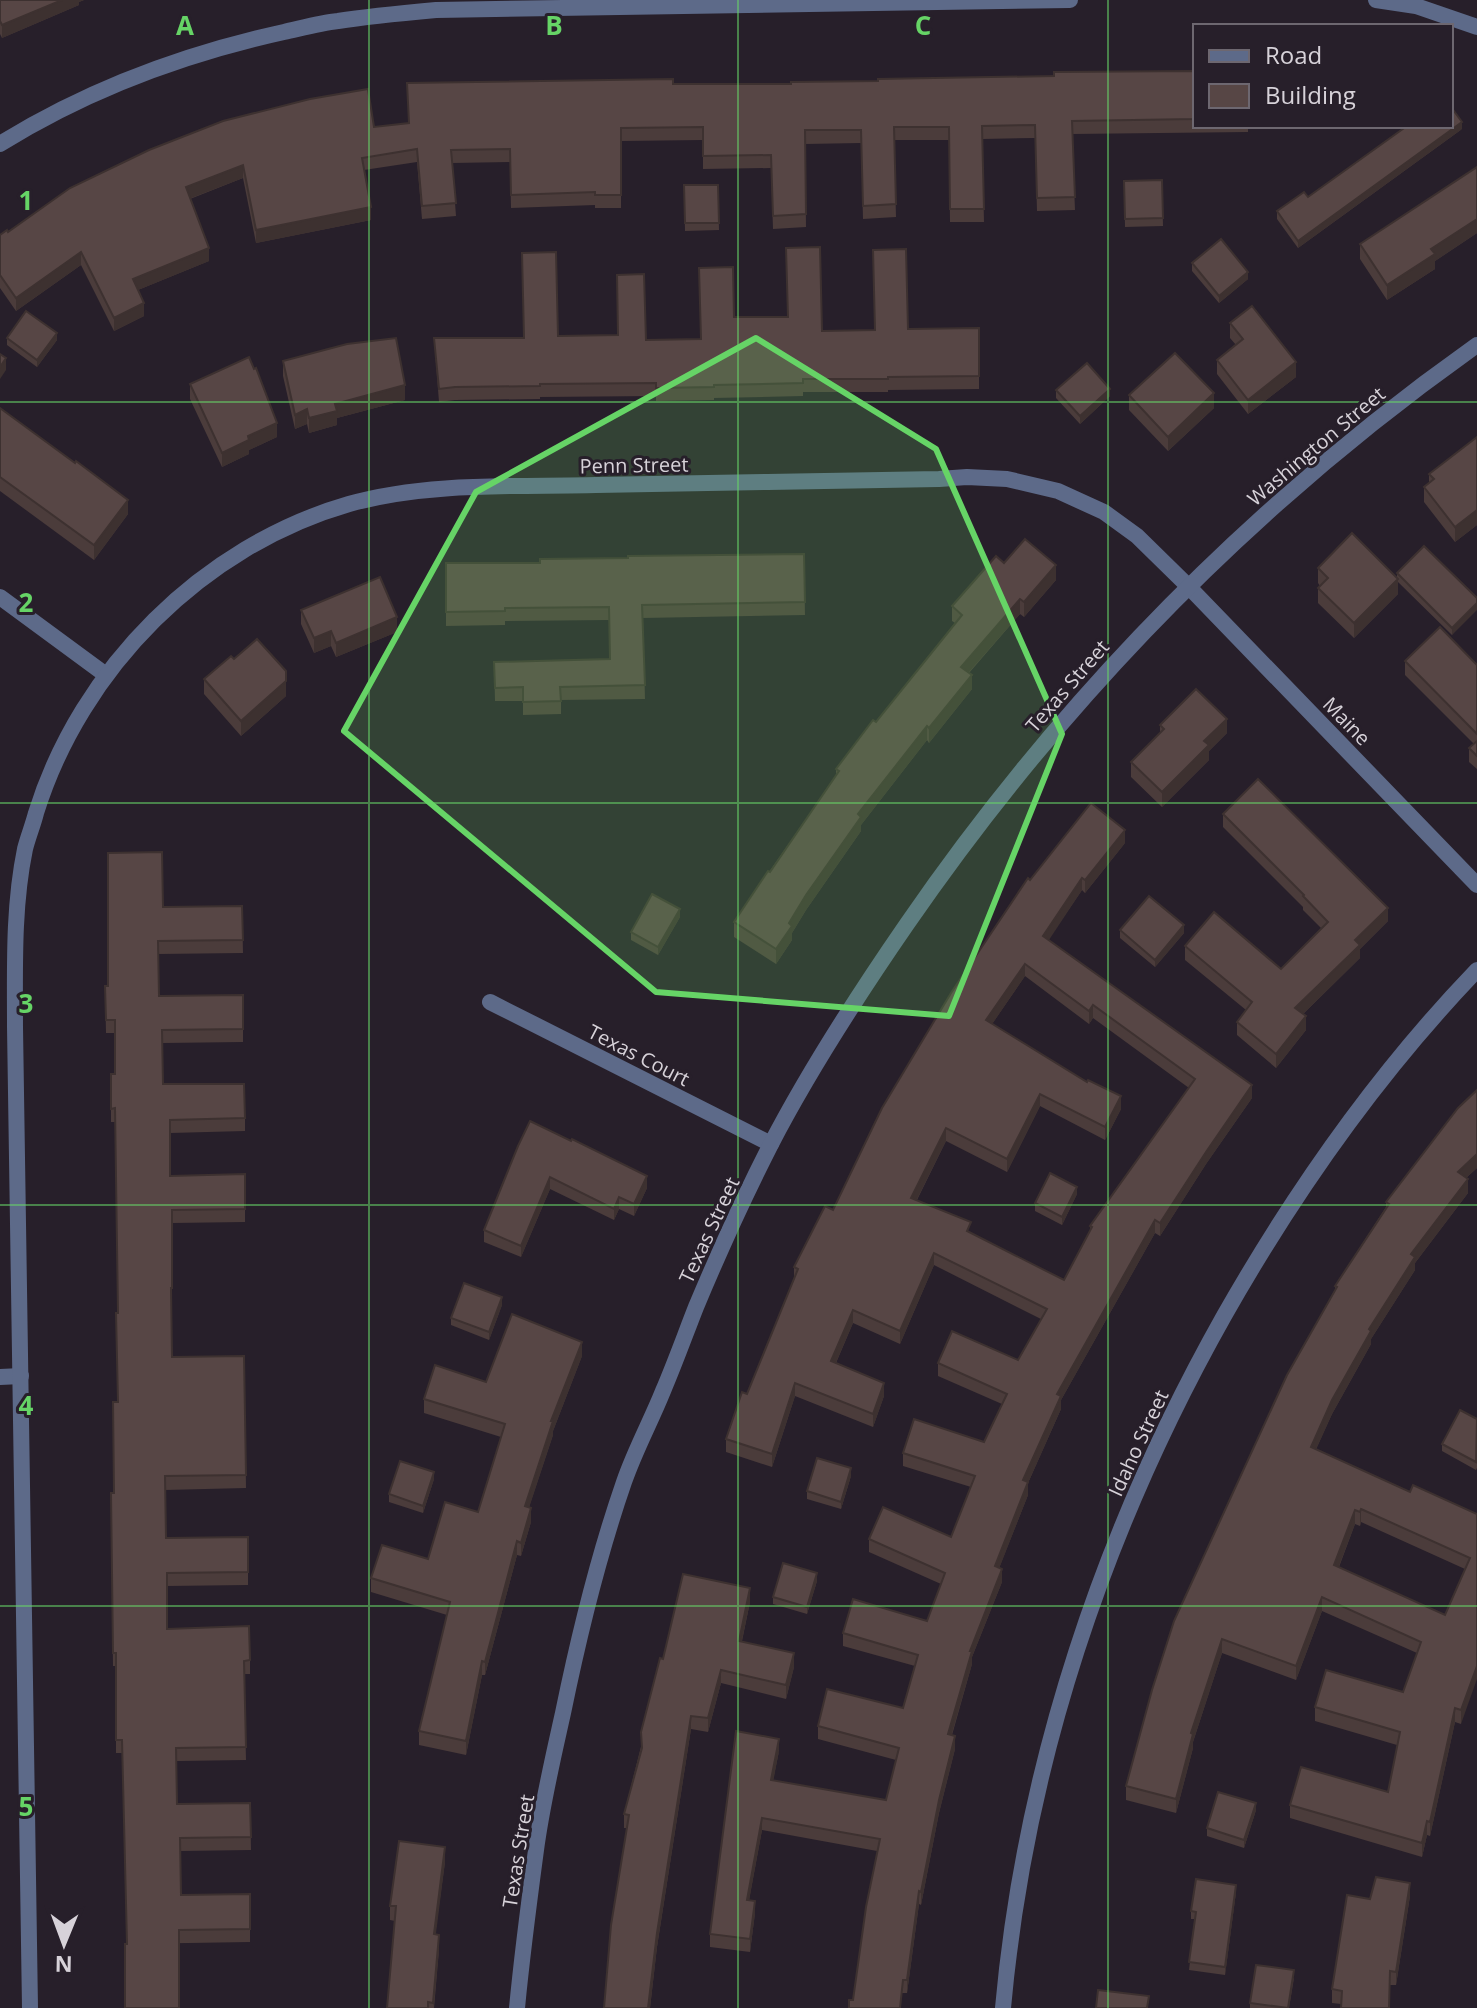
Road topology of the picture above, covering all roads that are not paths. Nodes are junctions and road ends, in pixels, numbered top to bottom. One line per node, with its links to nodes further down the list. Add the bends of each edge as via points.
1 (1070, 0): 4 (street, via 436,10 336,21 162,65 88,96)
2 (1376, 0): 3 (street, via 1416,6)
3 (1477, 27)
4 (0, 144)
5 (1477, 345): 6 (street, Washington Street, via 1295,487)
6 (1188, 586): 8 (street, Penn Street, via 1104,512 1058,491 1007,479 452,488 351,504 262,539 180,597); 9 (street, Maine); 12 (street, Texas Street, via 1069,712 951,860 862,989)
7 (0, 597): 8 (street)
8 (106, 675): 13 (street, Penn Street, via 78,717 43,791 25,848 17,905)
9 (1477, 885)
10 (1477, 970): 17 (street, Idaho Street, via 1379,1082 1316,1167 1259,1255 1151,1458 1099,1583 1057,1716 1017,1885)
11 (490, 1002): 12 (street, Texas Court)
12 (771, 1144): 16 (street, Texas Street, via 622,1485 571,1674 536,1846)
13 (21, 1376): 14 (street); 15 (street, Penn Street)
14 (0, 1377)
15 (30, 2008)
16 (517, 2008)
17 (1003, 2008)

